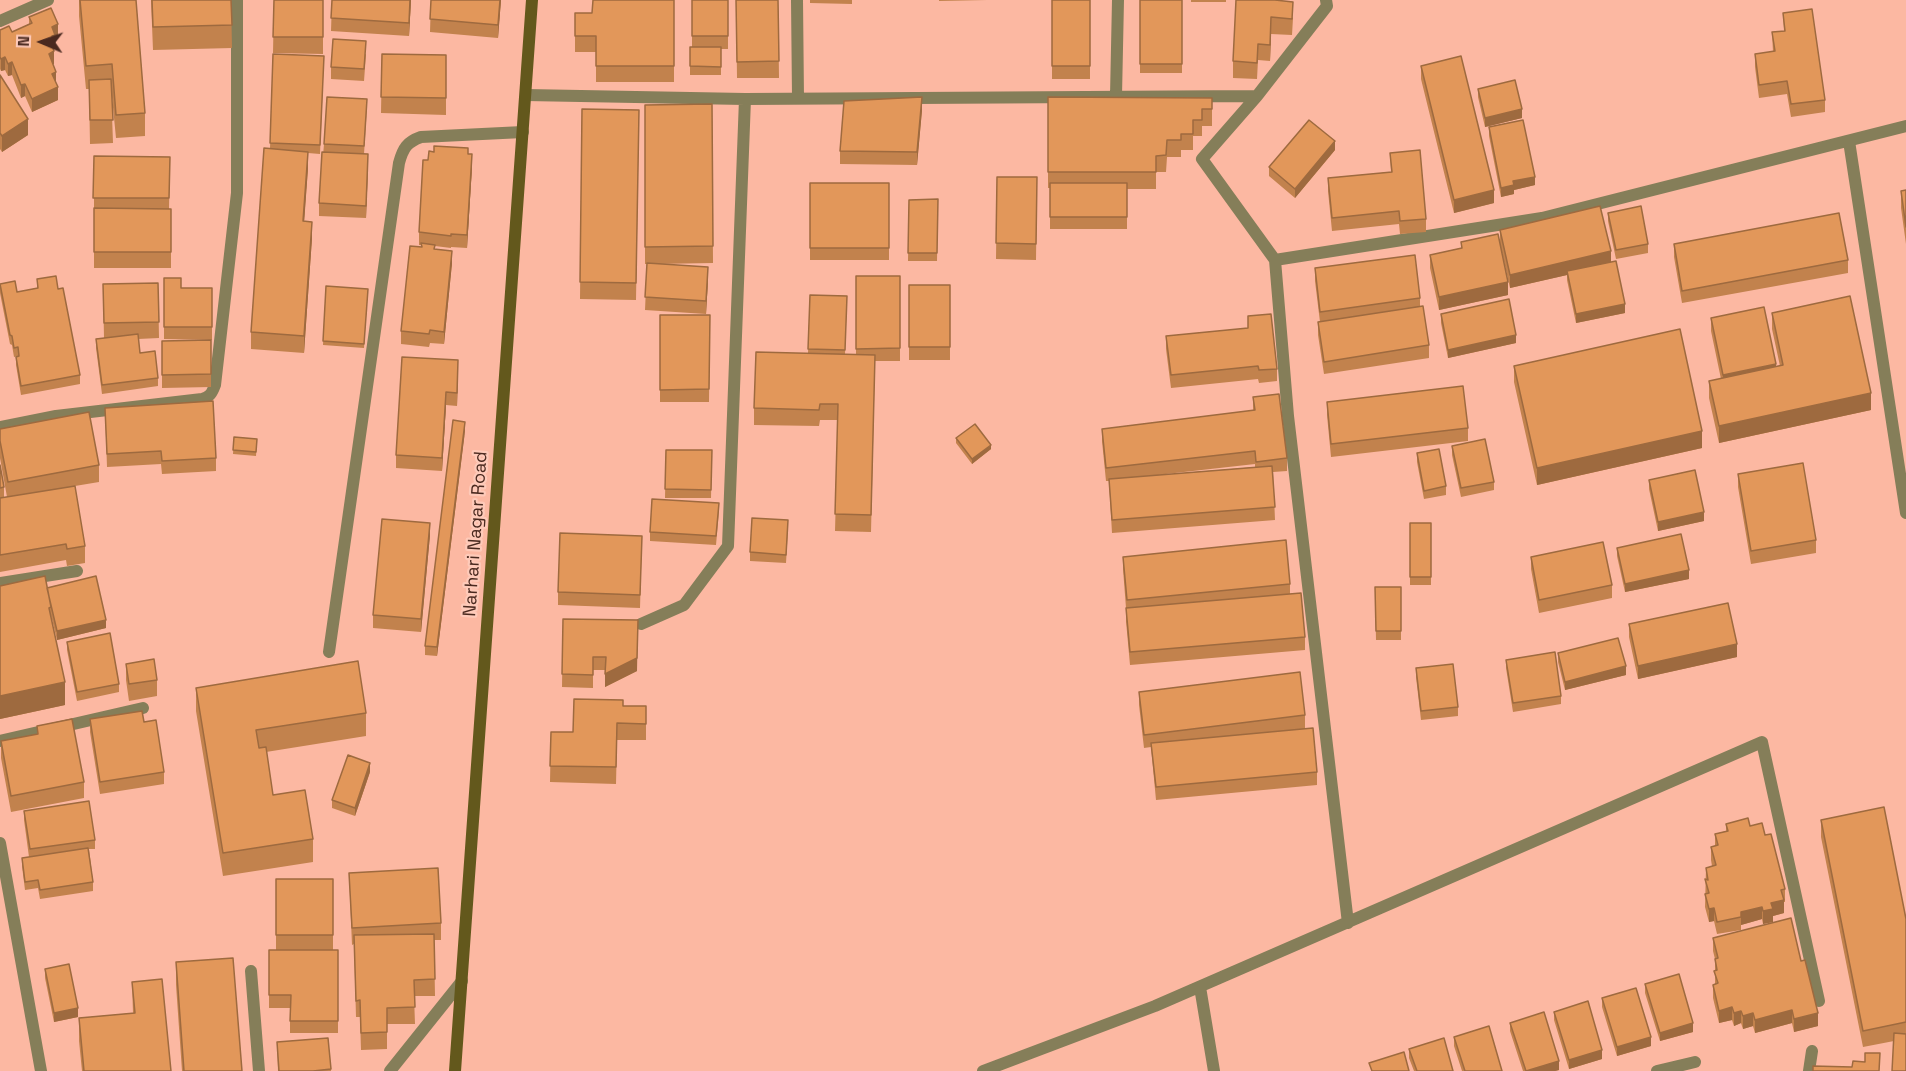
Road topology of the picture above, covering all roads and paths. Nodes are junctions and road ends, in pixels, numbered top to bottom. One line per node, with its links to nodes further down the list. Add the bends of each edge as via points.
1 (48, 0): 7 (street)
2 (237, 0): 17 (street, via 237,193 212,393 202,399 56,416)
3 (532, 0): 8 (street, Narhari Nagar Road)
4 (797, 0): 11 (street)
5 (1118, 0): 9 (street)
6 (1329, 2): 10 (street)
7 (0, 21)
8 (526, 94): 12 (street); 14 (street, Narhari Nagar Road)
9 (1116, 96): 10 (street); 11 (street)
10 (1257, 96): 16 (street, via 1202,159)
11 (798, 97): 12 (street)
12 (745, 99): 21 (street, via 728,546 684,605)
13 (1906, 126): 15 (street)
14 (523, 132): 22 (street, via 421,137 402,150); 28 (street, Narhari Nagar Road)
15 (1849, 141): 16 (street, via 1542,218); 18 (street)
16 (1275, 260): 26 (street, via 1288,416)
17 (0, 427)
18 (1906, 513)
19 (77, 571): 20 (street)
20 (0, 583)
21 (641, 624)
22 (329, 652)
23 (143, 708): 24 (street)
24 (0, 741)
25 (0, 843): 33 (street)
26 (1348, 923): 29 (street); 30 (street, via 1762,742)
27 (251, 971): 34 (street)
28 (462, 981): 35 (street); 36 (street, Narhari Nagar Road)
29 (1200, 987): 37 (street); 38 (street)
30 (1819, 1001)
31 (1812, 1051): 40 (street)
32 (1695, 1062): 39 (street)
33 (41, 1071)
34 (259, 1071)
35 (390, 1071)
36 (455, 1071)
37 (983, 1071)
38 (1214, 1071)
39 (1658, 1071)
40 (1809, 1071)

